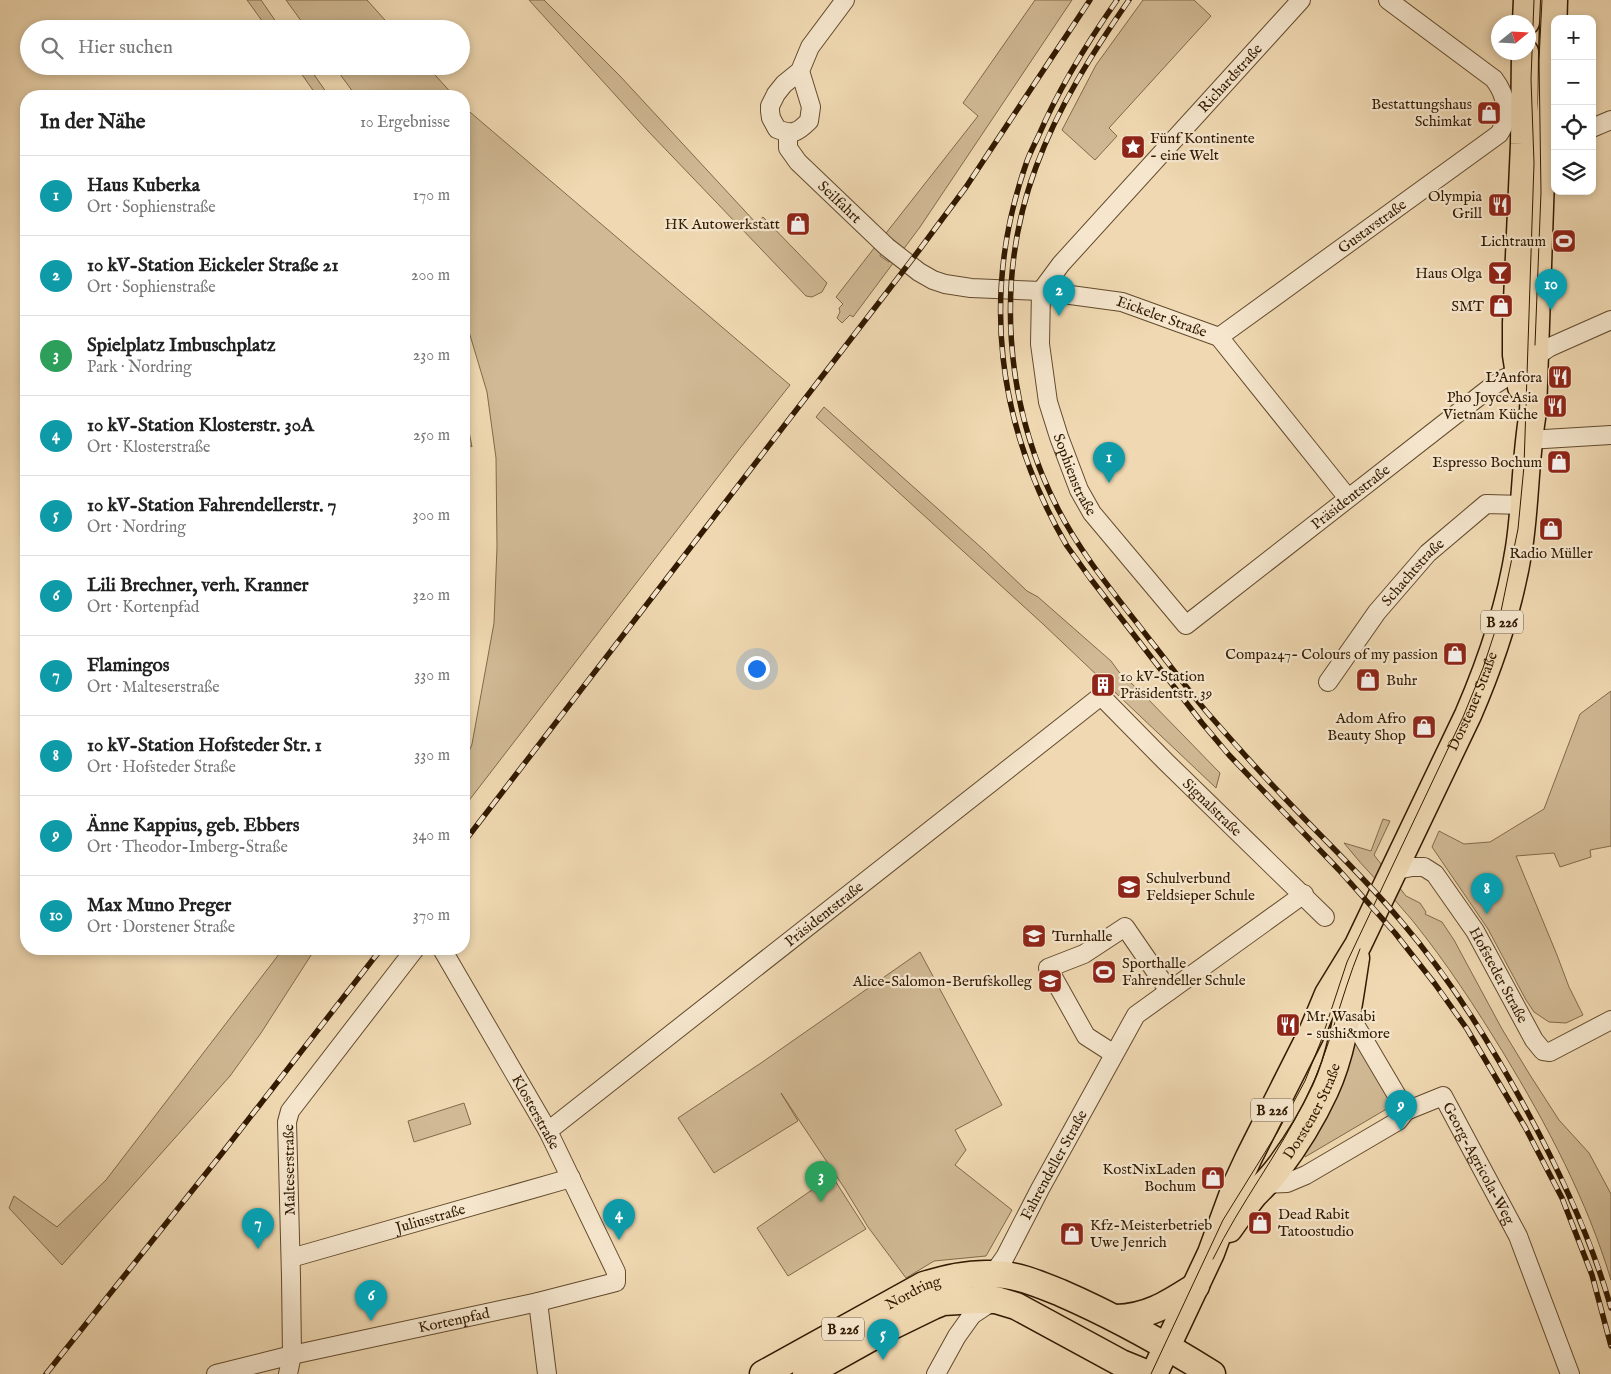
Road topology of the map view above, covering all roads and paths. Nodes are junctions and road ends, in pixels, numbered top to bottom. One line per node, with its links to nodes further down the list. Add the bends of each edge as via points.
1 (845, 0): 8 (street, via 810,48)
2 (1301, 0): 14 (street, Richardstraße)
3 (1388, 0): 16 (street, Gustavstraße, via 1494,79 1506,104 1505,121 1499,134)
4 (1527, 0): 6 (main road)
5 (1554, 0): 12 (main road, Dorstener Straße / B 226, via 1551,102)
6 (1526, 15)
7 (1526, 60): 12 (main road, Dorstener Straße / B 226)
8 (800, 71): 11 (street, via 811,107 809,121 799,131); 11 (street, via 784,84 770,106 771,118 777,129)
9 (1611, 120): 10 (street)
10 (1596, 126)
11 (788, 133): 13 (street, Seilfahrt, via 788,148 798,162)
12 (1542, 144): 17 (main road, Dorstener Straße / B 226)
13 (905, 261): 14 (street, Eickeler Straße, via 933,280 945,284 993,290)
14 (1041, 290): 16 (street, Eickeler Straße, via 1122,302); 22 (street, Sophienstraße, via 1040,344 1045,386 1053,420 1079,490 1092,513)
15 (1611, 320): 17 (street, Präsidentstraße, via 1550,347)
16 (1219, 337): 20 (street, Eickeler Straße)
17 (1527, 365): 19 (main road, Dorstener Straße / B 226, via 1533,412); 20 (street, Präsidentstraße, via 1491,386)
18 (1611, 435): 19 (street)
19 (1528, 440): 21 (main road, Dorstener Straße / B 226)
20 (1348, 498): 22 (street, Präsidentstraße)
21 (1524, 505): 23 (street, Schachtstraße, via 1486,504 1428,553 1377,612); 25 (main road, Dorstener Straße / B 226, via 1514,570 1500,630 1484,677)
22 (1186, 625)
23 (1328, 682)
24 (1101, 696): 26 (street, Signalstraße); 36 (street, Präsidentstraße)
25 (1392, 871): 28 (main road, Dorstener Straße / B 226); 33 (street, Hofsteder Straße, via 1424,867 1435,874 1475,931 1542,1052 1550,1052)
26 (1304, 894): 27 (street, Signalstraße); 31 (street, Fahrendeller Straße)
27 (1325, 917)
28 (1358, 944): 32 (main road, Dorstener Straße / B 226); 39 (main road, Dorstener Straße / B 226, via 1328,994 1249,1157)
29 (410, 955): 40 (street, Malteserstraße, via 290,1111 287,1122)
30 (446, 955): 36 (street, Klosterstraße)
31 (1168, 991): 34 (street, Fahrendeller Straße, via 1136,1015); 34 (street, via 1125,927 1084,954 1048,968 1086,1036)
32 (1347, 1011): 35 (street); 38 (main road, Dorstener Straße / B 226, via 1326,1090 1298,1141)
33 (1611, 1020)
34 (1114, 1054): 41 (street, Fahrendeller Straße, via 1005,1257)
35 (1406, 1110): 38 (street, via 1398,1121 1306,1175 1287,1183); 60 (street, Georg-Agricola-Weg, via 1443,1096 1518,1236)
36 (548, 1130): 37 (street, Klosterstraße)
37 (571, 1178): 40 (street, Juliusstraße); 42 (street, Klosterstraße, via 616,1272)
38 (1265, 1184): 39 (main road, Dorstener Straße / B 226)
39 (1211, 1253): 43 (main road, Dorstener Straße / B 226)
40 (291, 1258): 50 (street, Malteserstraße)
41 (992, 1274): 44 (main road); 47 (main road, Nordring / B 226, via 1035,1283); 54 (main road, Nordring / B 226, via 945,1278 924,1285)
42 (616, 1282): 45 (street, Kortenpfad)
43 (1196, 1286): 47 (main road, via 1152,1311); 49 (main road, Dorstener Straße / B 226)
44 (986, 1300): 46 (main road, Nordring / B 226); 48 (street); 57 (main road, Nordring / B 226, via 1016,1306)
45 (538, 1302): 50 (street, Kortenpfad); 53 (street)
46 (943, 1302): 48 (street, via 956,1316); 55 (main road, Nordring / B 226)
47 (1116, 1318): 49 (main road, Nordring / B 226)
48 (957, 1336): 56 (street)
49 (1167, 1346): 58 (main road, Dorstener Straße / B 226); 59 (main road, Nordring / B 226)
50 (292, 1354): 51 (street, Kortenpfad); 52 (street, Malteserstraße)
51 (216, 1374)
52 (288, 1374)
53 (547, 1374)
54 (763, 1374)
55 (806, 1374)
56 (936, 1374)
57 (1148, 1374)
58 (1154, 1374)
59 (1212, 1374)
60 (1570, 1374)

